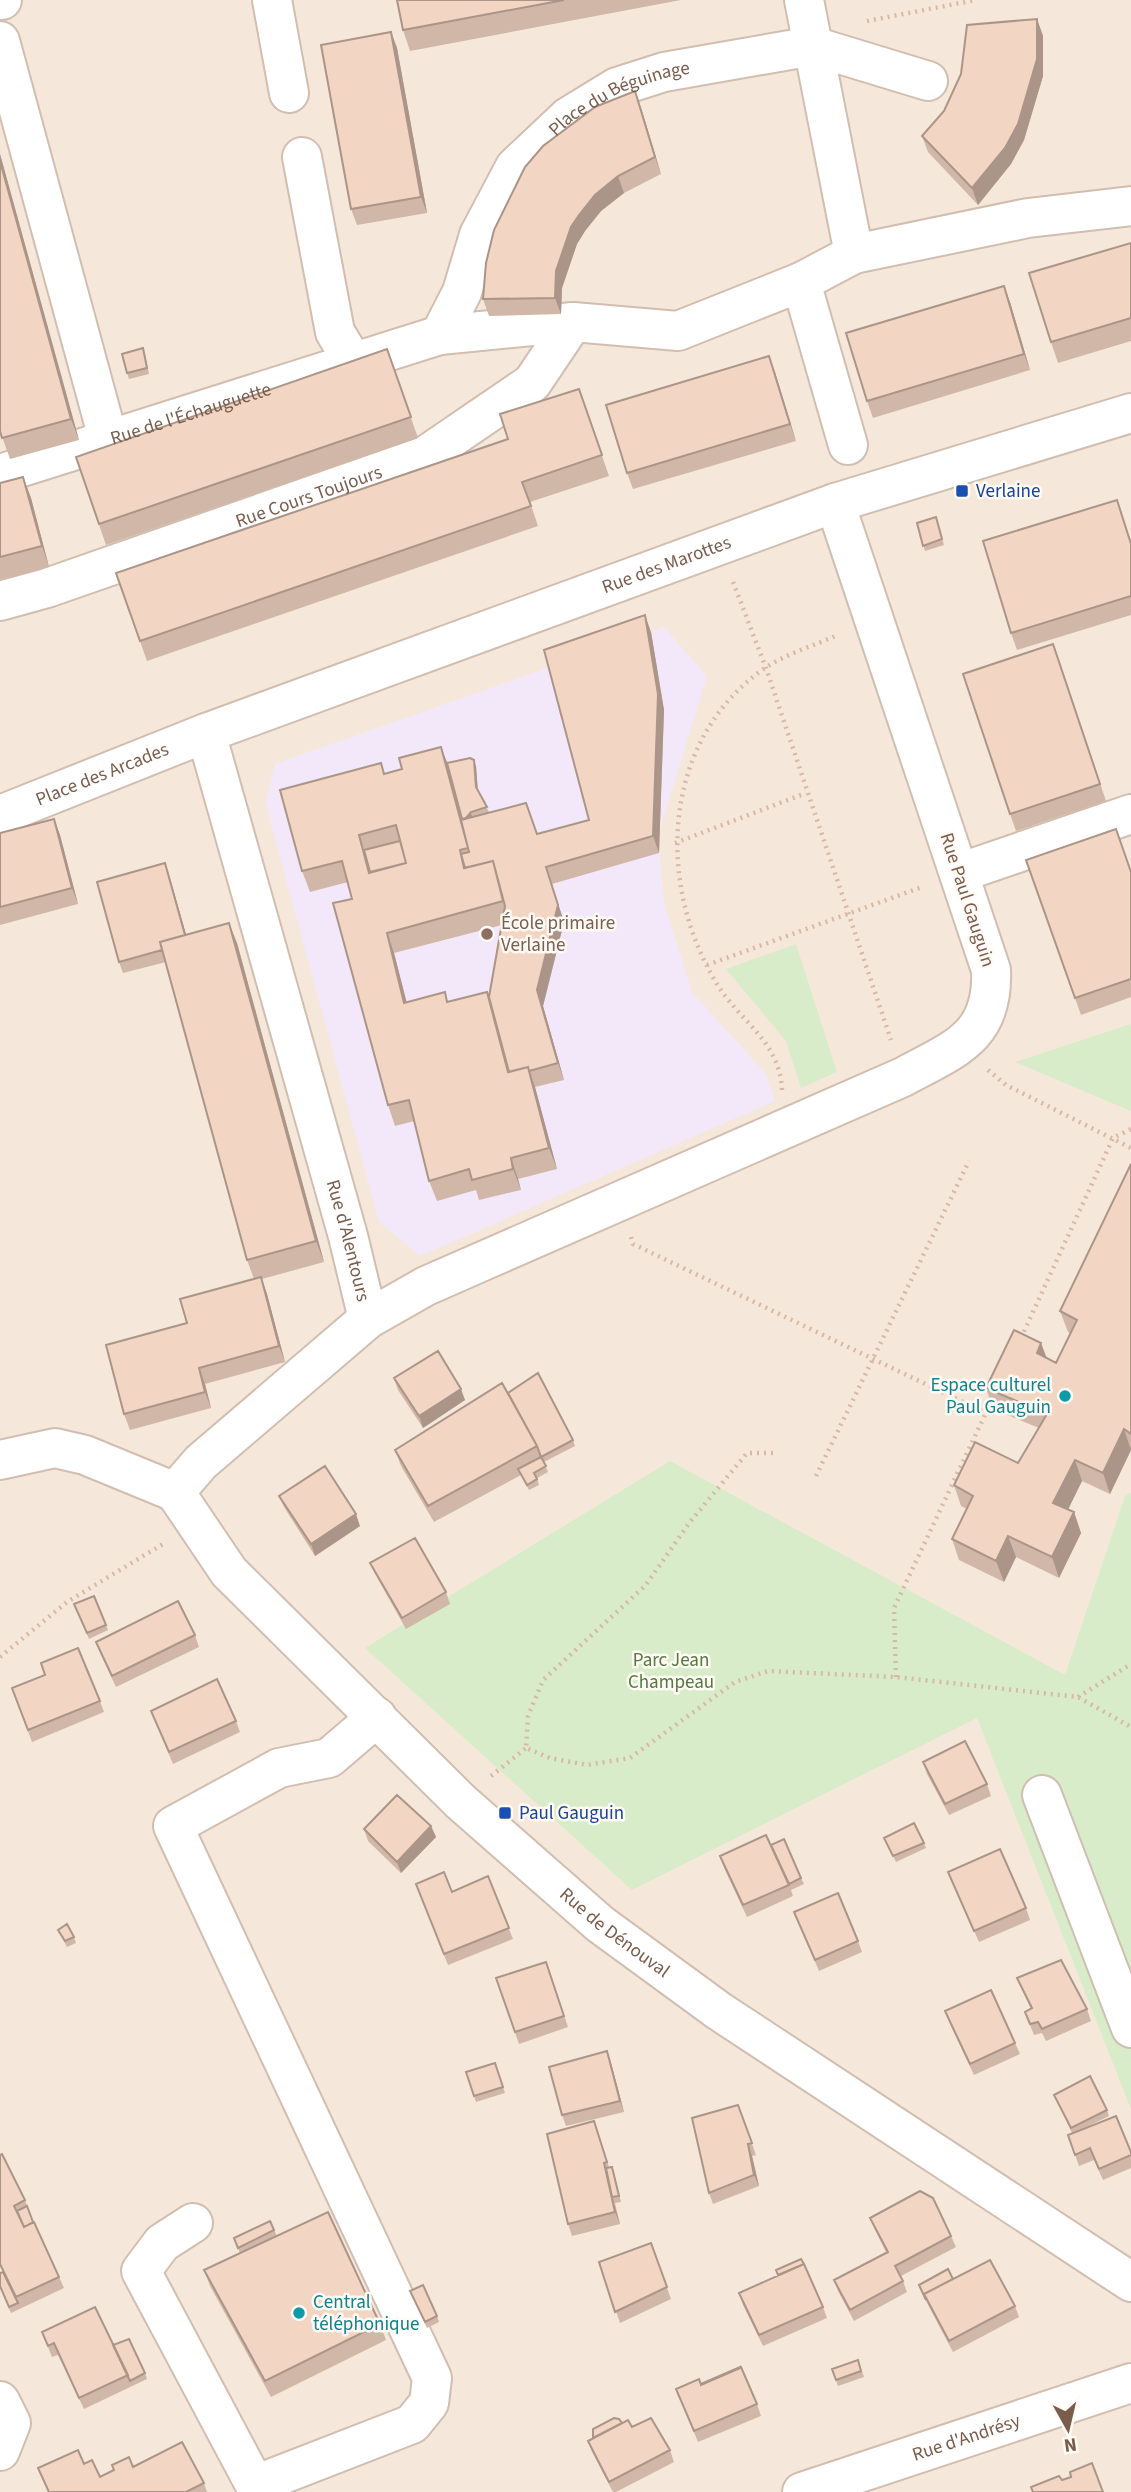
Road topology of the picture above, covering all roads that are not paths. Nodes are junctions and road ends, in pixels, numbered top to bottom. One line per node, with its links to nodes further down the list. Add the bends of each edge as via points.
1 (272, 0): 5 (street)
2 (809, 26): 4 (street, Place du Béguinage); 8 (street); 11 (street, Place du Béguinage, via 617,87 568,117 515,167 479,235 462,292)
3 (0, 41): 14 (street)
4 (928, 81)
5 (289, 93)
6 (302, 157): 12 (street, via 335,332)
7 (1131, 205): 8 (street, via 1028,218)
8 (854, 254): 9 (street)
9 (801, 282): 10 (street, via 678,331); 15 (street)
10 (573, 322): 11 (street); 18 (street, Rue Cours Toujours, via 532,383 425,456)
11 (440, 335): 12 (street, Rue de l'Échauguette)
12 (367, 359): 14 (street, Rue de l'Échauguette)
13 (1131, 413): 17 (street, Rue des Marottes)
14 (108, 442): 16 (street, Rue de l'Échauguette)
15 (848, 445)
16 (0, 474)
17 (835, 503): 19 (street, Rue des Marottes); 22 (street, Rue Paul Gauguin)
18 (0, 601)
19 (206, 733): 21 (street, Place des Arcades); 23 (street, Rue d'Alentours)
20 (1131, 814): 22 (street)
21 (0, 815)
22 (959, 873): 23 (street, Rue Paul Gauguin, via 991,970 992,995 976,1032 960,1046 904,1077 426,1286)
23 (368, 1319): 25 (street, Rue d'Alentours, via 201,1462)
24 (0, 1460): 25 (street, via 55,1448 85,1455)
25 (175, 1492): 26 (street, Rue de Dénouval, via 229,1572)
26 (377, 1717): 30 (street, Rue de Dénouval, via 540,1874 656,1967); 34 (street, via 329,1758 279,1768 173,1826 432,2378 429,2403 412,2424)
27 (1042, 1795): 28 (street)
28 (1131, 2028)
29 (193, 2223): 34 (street, via 162,2243 141,2271)
30 (1131, 2282)
31 (1131, 2383): 35 (street, Rue d'Andrésy)
32 (0, 2400): 33 (street, via 11,2423)
33 (0, 2451)
34 (257, 2488)
35 (802, 2492)

